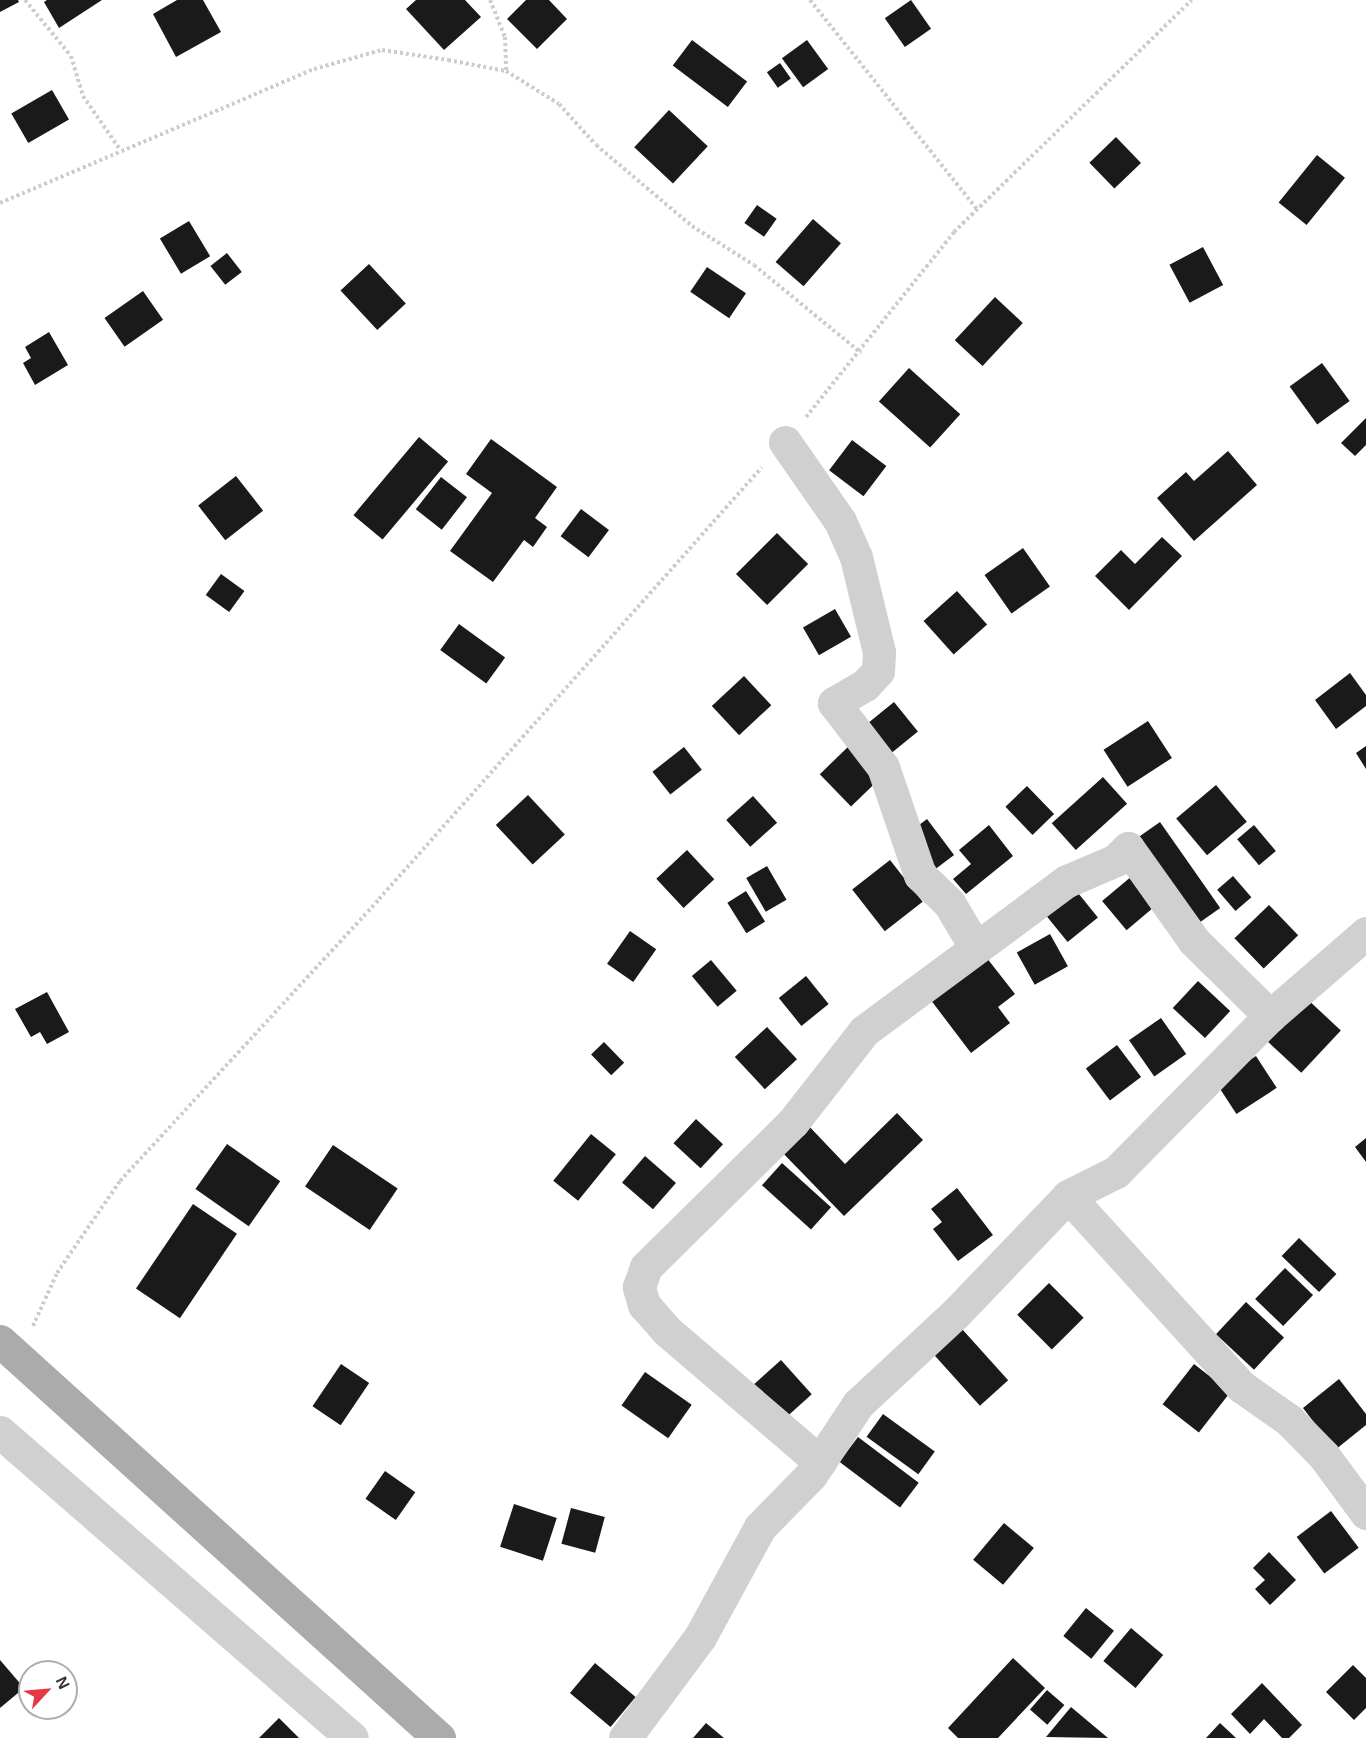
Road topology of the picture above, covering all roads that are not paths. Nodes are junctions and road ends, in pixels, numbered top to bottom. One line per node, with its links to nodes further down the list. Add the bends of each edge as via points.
1 (784, 442): 3 (street, via 840,521 856,557 879,652 878,670 865,685 834,703 883,767 920,875 949,903)
2 (1366, 933): 4 (street)
3 (974, 945): 4 (street, via 1067,881 1116,860 1128,848 1194,941); 8 (street, via 864,1031 793,1122 646,1267 639,1287 644,1305 667,1331)
4 (1270, 1016): 5 (street, via 1116,1173)
5 (1068, 1196): 8 (street, via 955,1314 858,1404); 9 (street, via 1242,1387 1289,1420 1324,1456)
6 (9, 1350): 11 (main road)
7 (0, 1432): 10 (street)
8 (820, 1462): 12 (street, via 760,1527 700,1636)
9 (1366, 1513)
10 (351, 1738)
11 (439, 1738)
12 (625, 1738)

